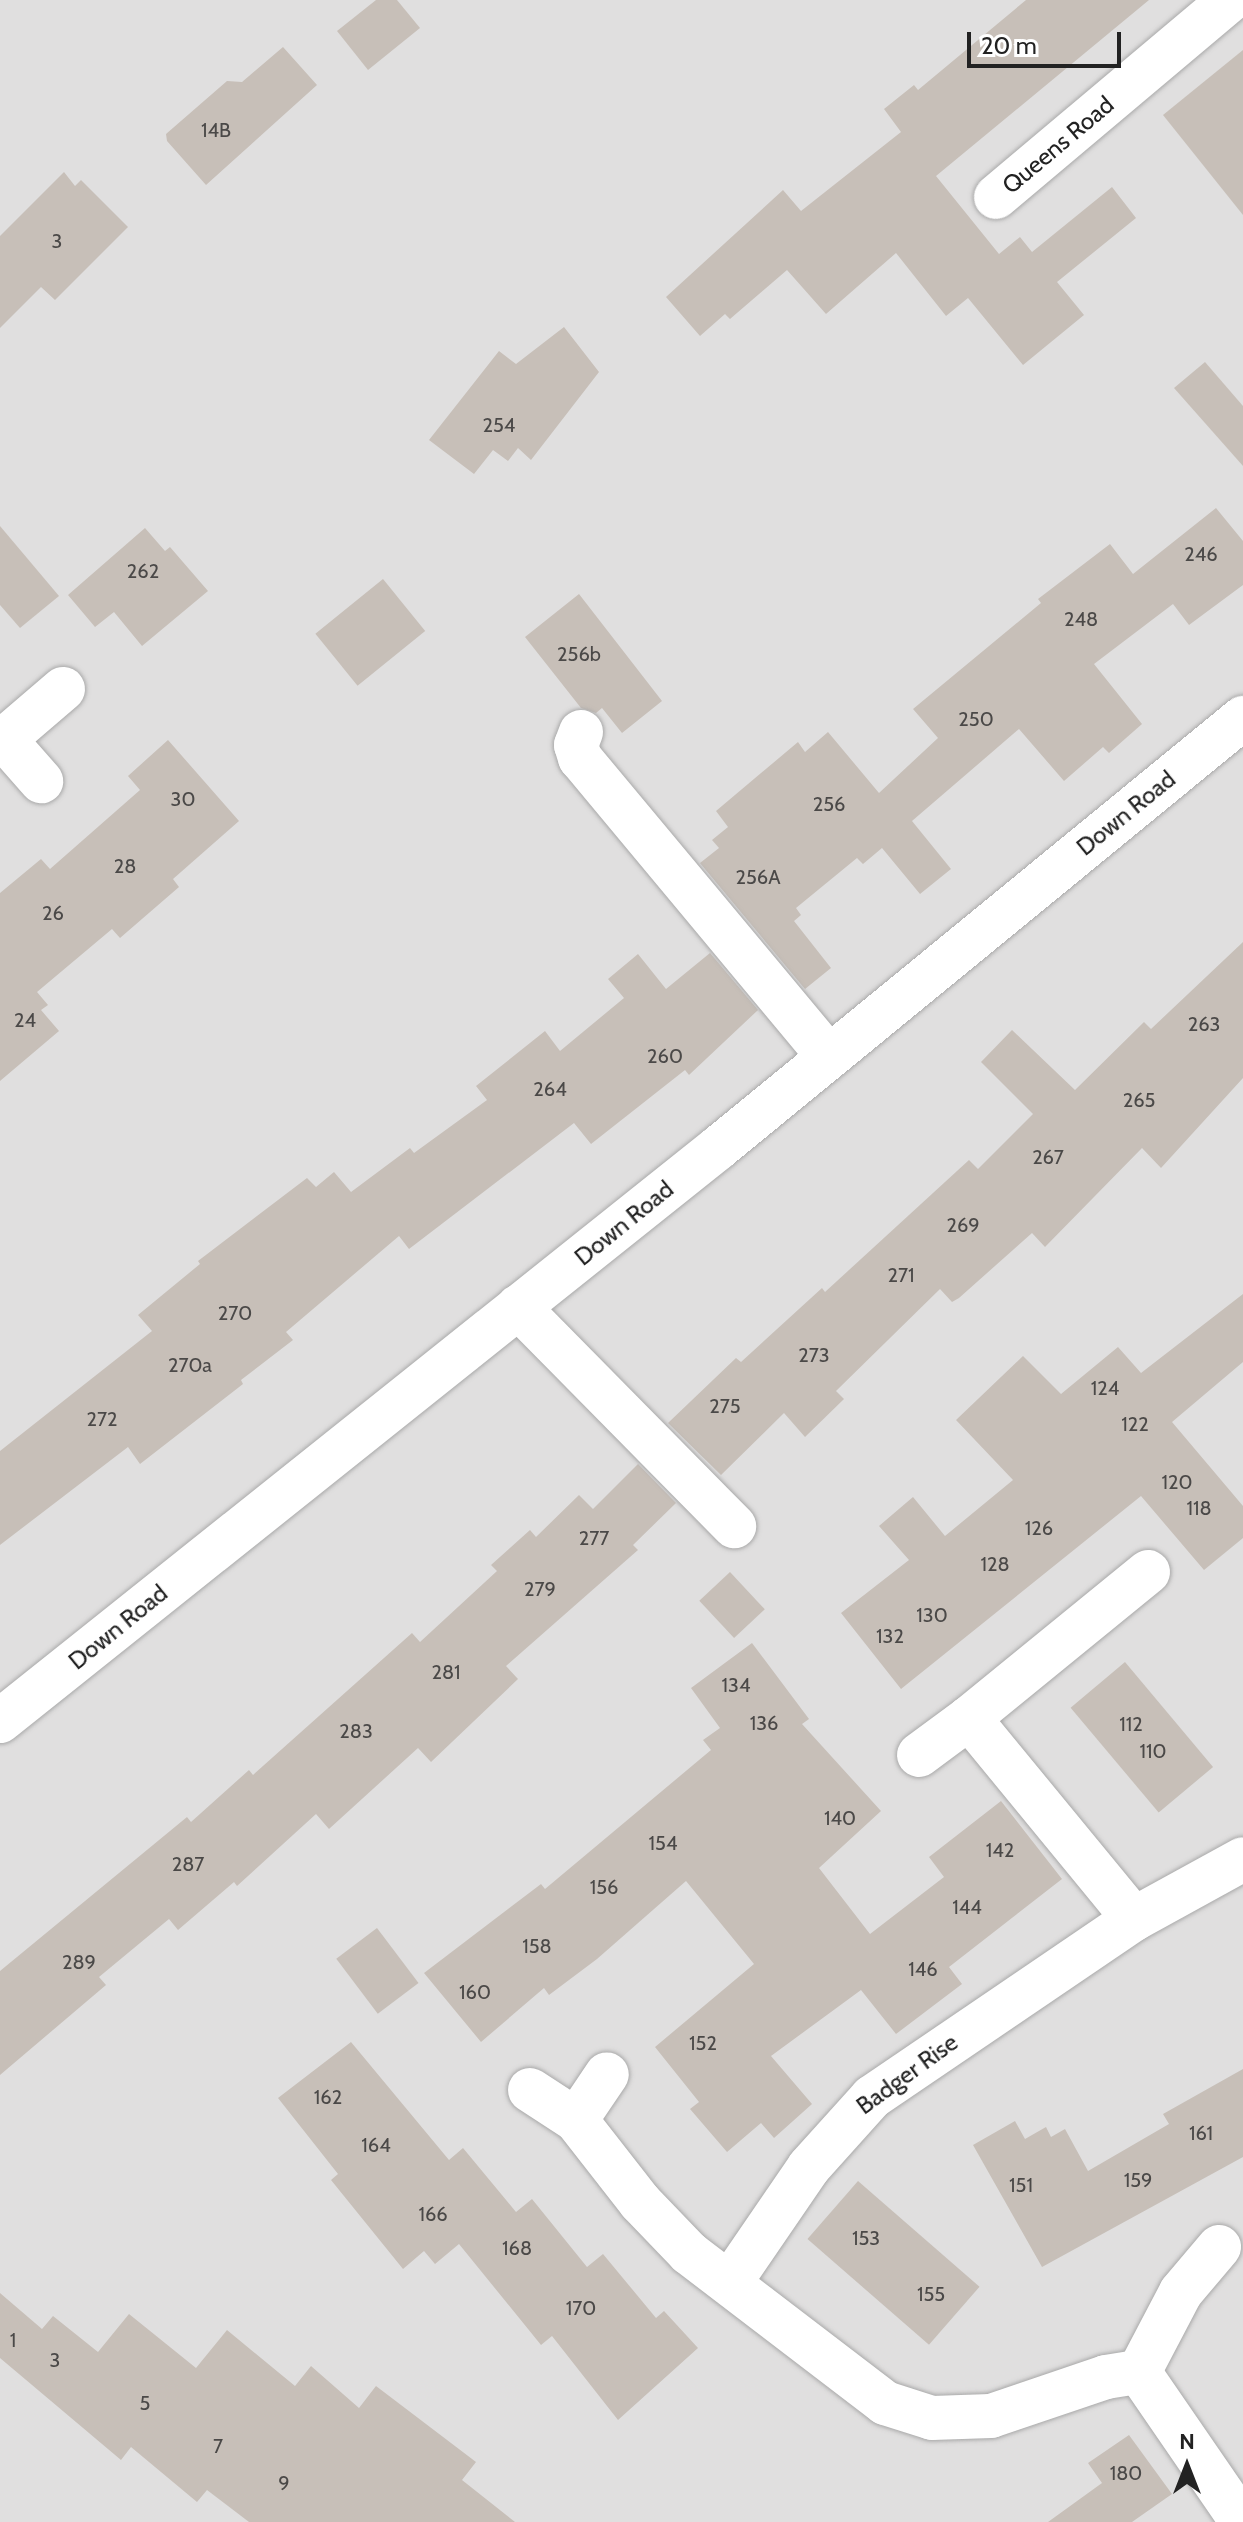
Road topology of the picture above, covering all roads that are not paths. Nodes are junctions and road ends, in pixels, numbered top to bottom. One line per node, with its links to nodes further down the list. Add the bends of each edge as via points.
1 (1230, 0): 4 (street, Queens Road)
2 (1243, 27): 3 (street, Queens Road)
3 (1062, 180)
4 (996, 197)
5 (63, 689): 8 (street)
6 (1243, 718): 10 (street, Down Road)
7 (581, 732): 10 (street, via 576,745 580,758)
8 (2, 742): 9 (street)
9 (41, 781)
10 (829, 1057): 11 (street, Down Road)
11 (518, 1307): 12 (street); 15 (street, Down Road)
12 (734, 1526)
13 (1148, 1572): 14 (street)
14 (969, 1718): 16 (street); 18 (street)
15 (0, 1721)
16 (919, 1755)
17 (1243, 1859): 18 (street, Badger Rise)
18 (1134, 1919): 23 (street, Badger Rise, via 855,2111 809,2167)
19 (607, 2074): 21 (street)
20 (530, 2090): 21 (street)
21 (576, 2120): 23 (street, via 663,2228)
22 (1219, 2247): 24 (street, via 1181,2292)
23 (731, 2281): 24 (street, via 871,2395 913,2415 991,2416 1106,2377)
24 (1139, 2372): 25 (street)
25 (1242, 2522)

